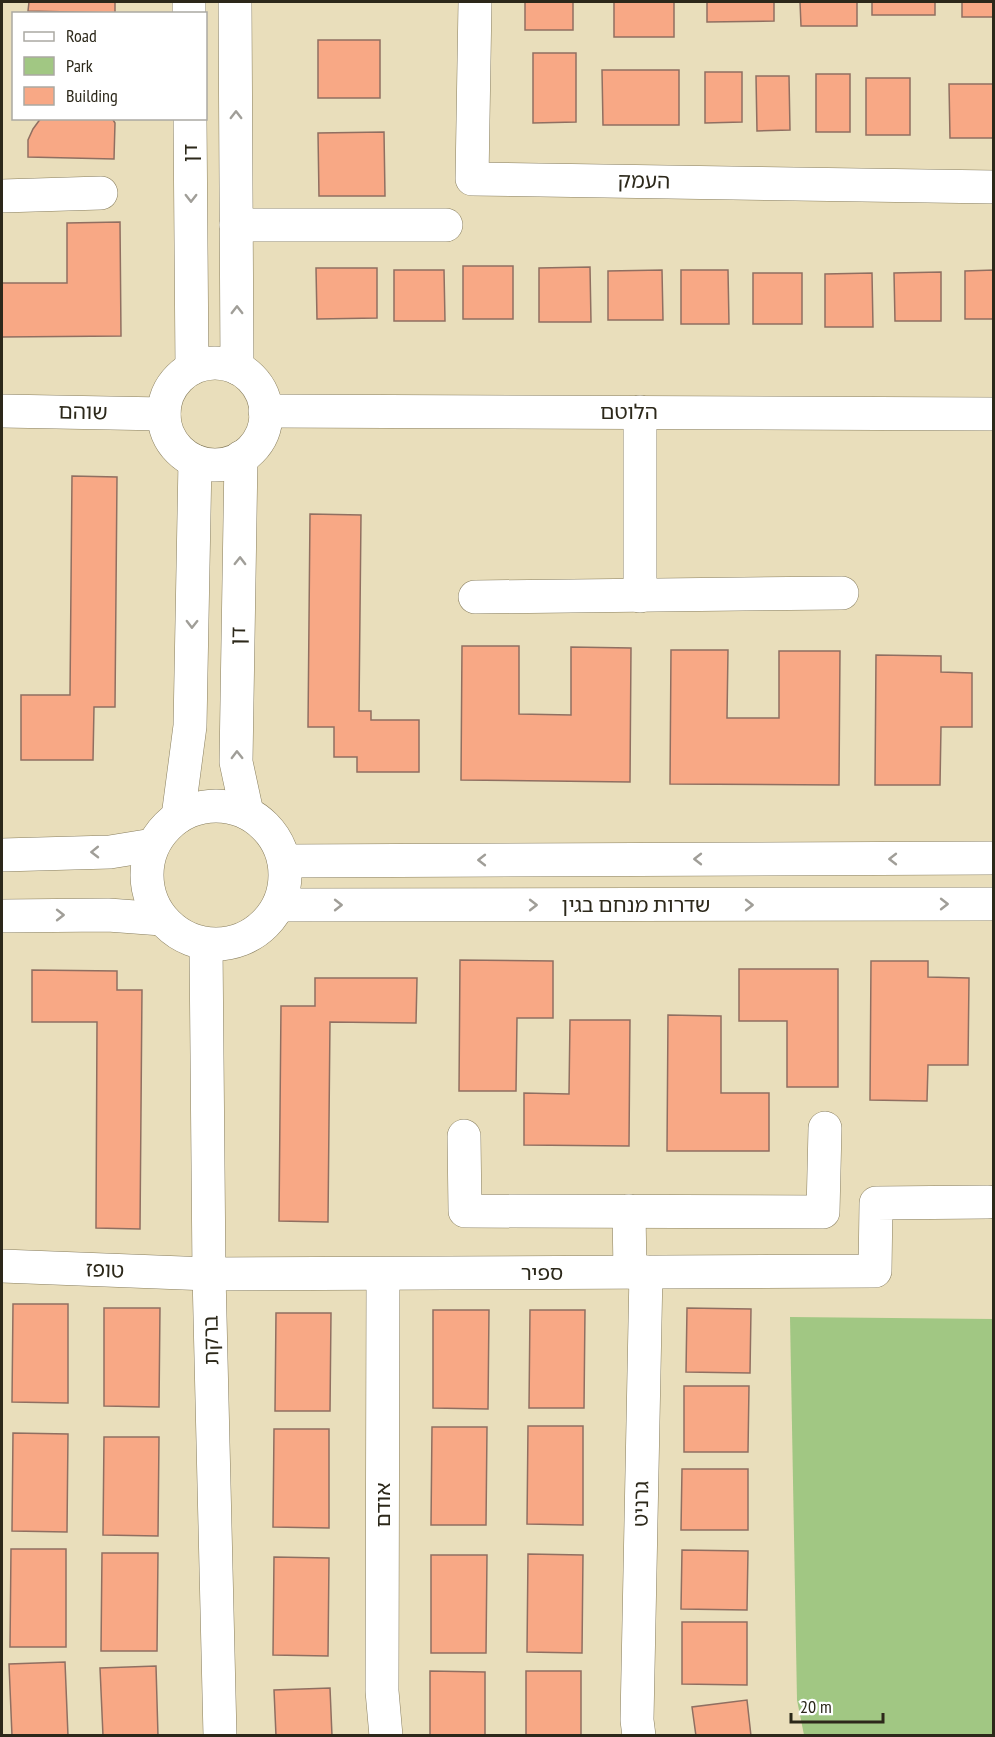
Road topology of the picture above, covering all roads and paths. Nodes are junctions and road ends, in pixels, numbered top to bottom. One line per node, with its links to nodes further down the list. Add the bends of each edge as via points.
1 (235, 2): 7 (street, one-way to 1)
2 (476, 2): 4 (street, העמק, via 472,179)
3 (190, 120): 9 (street, דן, one-way to 9)
4 (993, 187)
5 (101, 193): 6 (street)
6 (2, 196)
7 (236, 225): 8 (street); 10 (street, one-way to 7)
8 (446, 225)
9 (192, 368): 10 (street, via 215,362); 14 (street, via 170,388)
10 (237, 368): 12 (street, via 258,386)
11 (2, 411): 14 (street, שוהם)
12 (265, 411): 13 (street, הלוטם); 16 (street, via 262,433 254,447)
13 (640, 412): 15 (street, הלוטם); 19 (street)
14 (164, 414): 17 (street, via 170,439)
15 (993, 414)
16 (241, 457): 17 (street, via 226,464); 21 (street, דן, one-way to 16, via 236,762)
17 (195, 461): 22 (street, one-way to 22, via 190,726)
18 (842, 593): 19 (street)
19 (640, 596): 20 (street)
20 (475, 597)
21 (248, 813): 22 (street, via 212,805 194,808); 26 (street, via 265,825)
22 (178, 817): 23 (street)
23 (153, 845): 24 (street, one-way to 24, via 110,852); 30 (street, via 147,864 147,884)
24 (2, 855)
25 (993, 858): 26 (street, one-way to 26)
26 (284, 861): 28 (street, via 285,883)
27 (993, 904): 28 (street, שדרות מנחם בגין, one-way to 27)
28 (279, 905): 31 (street, via 267,923 249,937 228,944)
29 (2, 915): 30 (street, one-way to 30)
30 (162, 919): 31 (street, via 182,936)
31 (206, 945): 38 (street, ברקת)
32 (825, 1128): 35 (street, via 823,1212)
33 (464, 1136): 35 (street, via 465,1211)
34 (988, 1202): 37 (street, ספיר, via 876,1203 875,1271)
35 (629, 1211): 37 (street, גרניט)
36 (2, 1266): 38 (street, טופז)
37 (638, 1272): 39 (street, ספיר); 42 (street, גרניט)
38 (209, 1274): 39 (street, ספיר); 40 (street, ברקת)
39 (383, 1274): 41 (street, אודם, via 382,1691)
40 (220, 1736)
41 (386, 1736)
42 (639, 1736)

